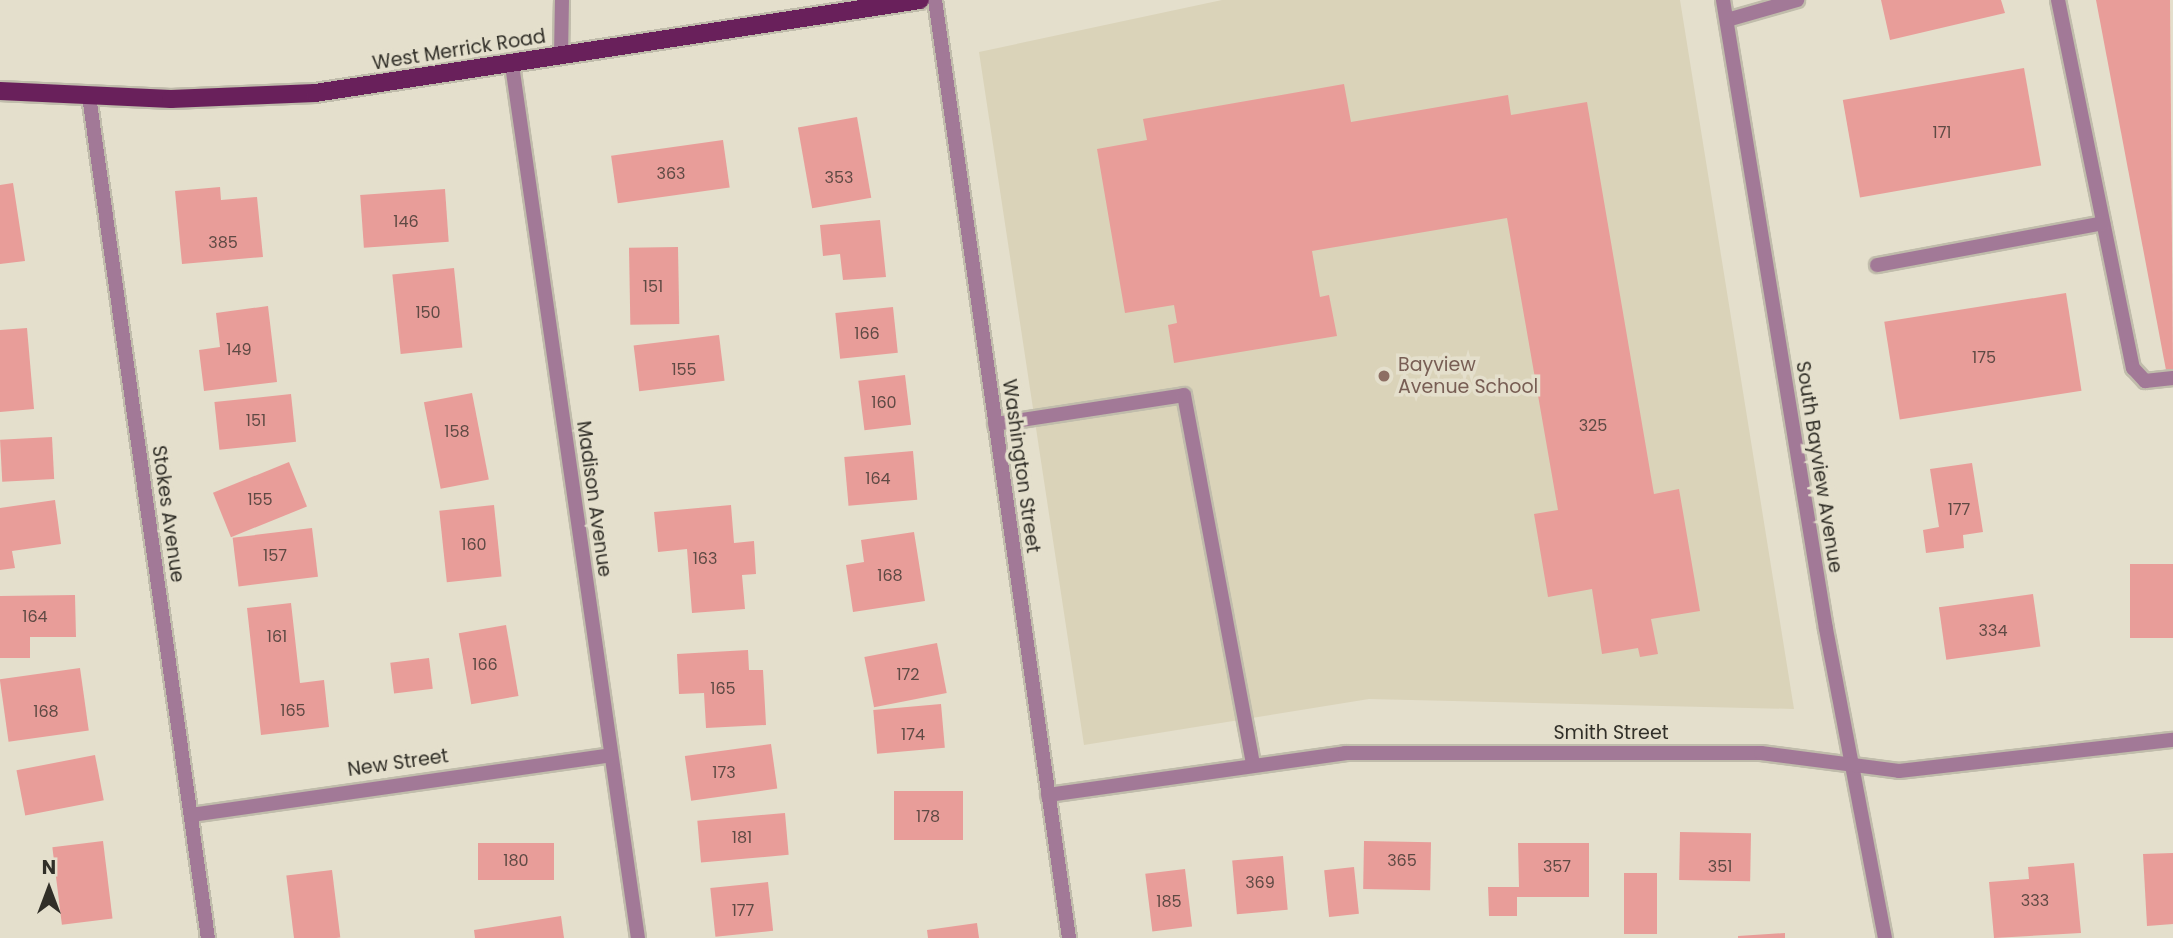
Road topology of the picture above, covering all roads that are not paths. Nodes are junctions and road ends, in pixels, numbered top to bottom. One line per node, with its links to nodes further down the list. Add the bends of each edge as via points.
1 (562, 0): 8 (street)
2 (920, 0): 8 (main road, West Merrick Road)
3 (935, 0): 15 (street, Washington Street)
4 (1723, 0): 7 (street, South Bayview Avenue)
5 (1797, 0): 7 (street)
6 (2058, 0): 12 (street)
7 (1727, 20): 18 (street, South Bayview Avenue)
8 (561, 56): 9 (main road, West Merrick Road)
9 (512, 65): 11 (main road, West Merrick Road, via 314,93); 17 (street, Madison Avenue)
10 (0, 91): 11 (main road, West Merrick Road)
11 (89, 96): 21 (street, Stokes Avenue)
12 (2103, 223): 13 (street); 14 (street, via 2136,377)
13 (1877, 265)
14 (2173, 378)
15 (995, 424): 19 (street, via 1184,395); 20 (street, Washington Street)
16 (2173, 740): 18 (street, Smith Street, via 1899,771)
17 (611, 755): 21 (street, New Street); 23 (street, Madison Avenue)
18 (1853, 760): 19 (street, Smith Street, via 1761,753 1345,753); 25 (street, South Bayview Avenue)
19 (1253, 765): 20 (street, Smith Street)
20 (1048, 796): 24 (street, Washington Street)
21 (191, 815): 22 (street, Stokes Avenue)
22 (208, 938)
23 (638, 938)
24 (1069, 938)
25 (1885, 938)

